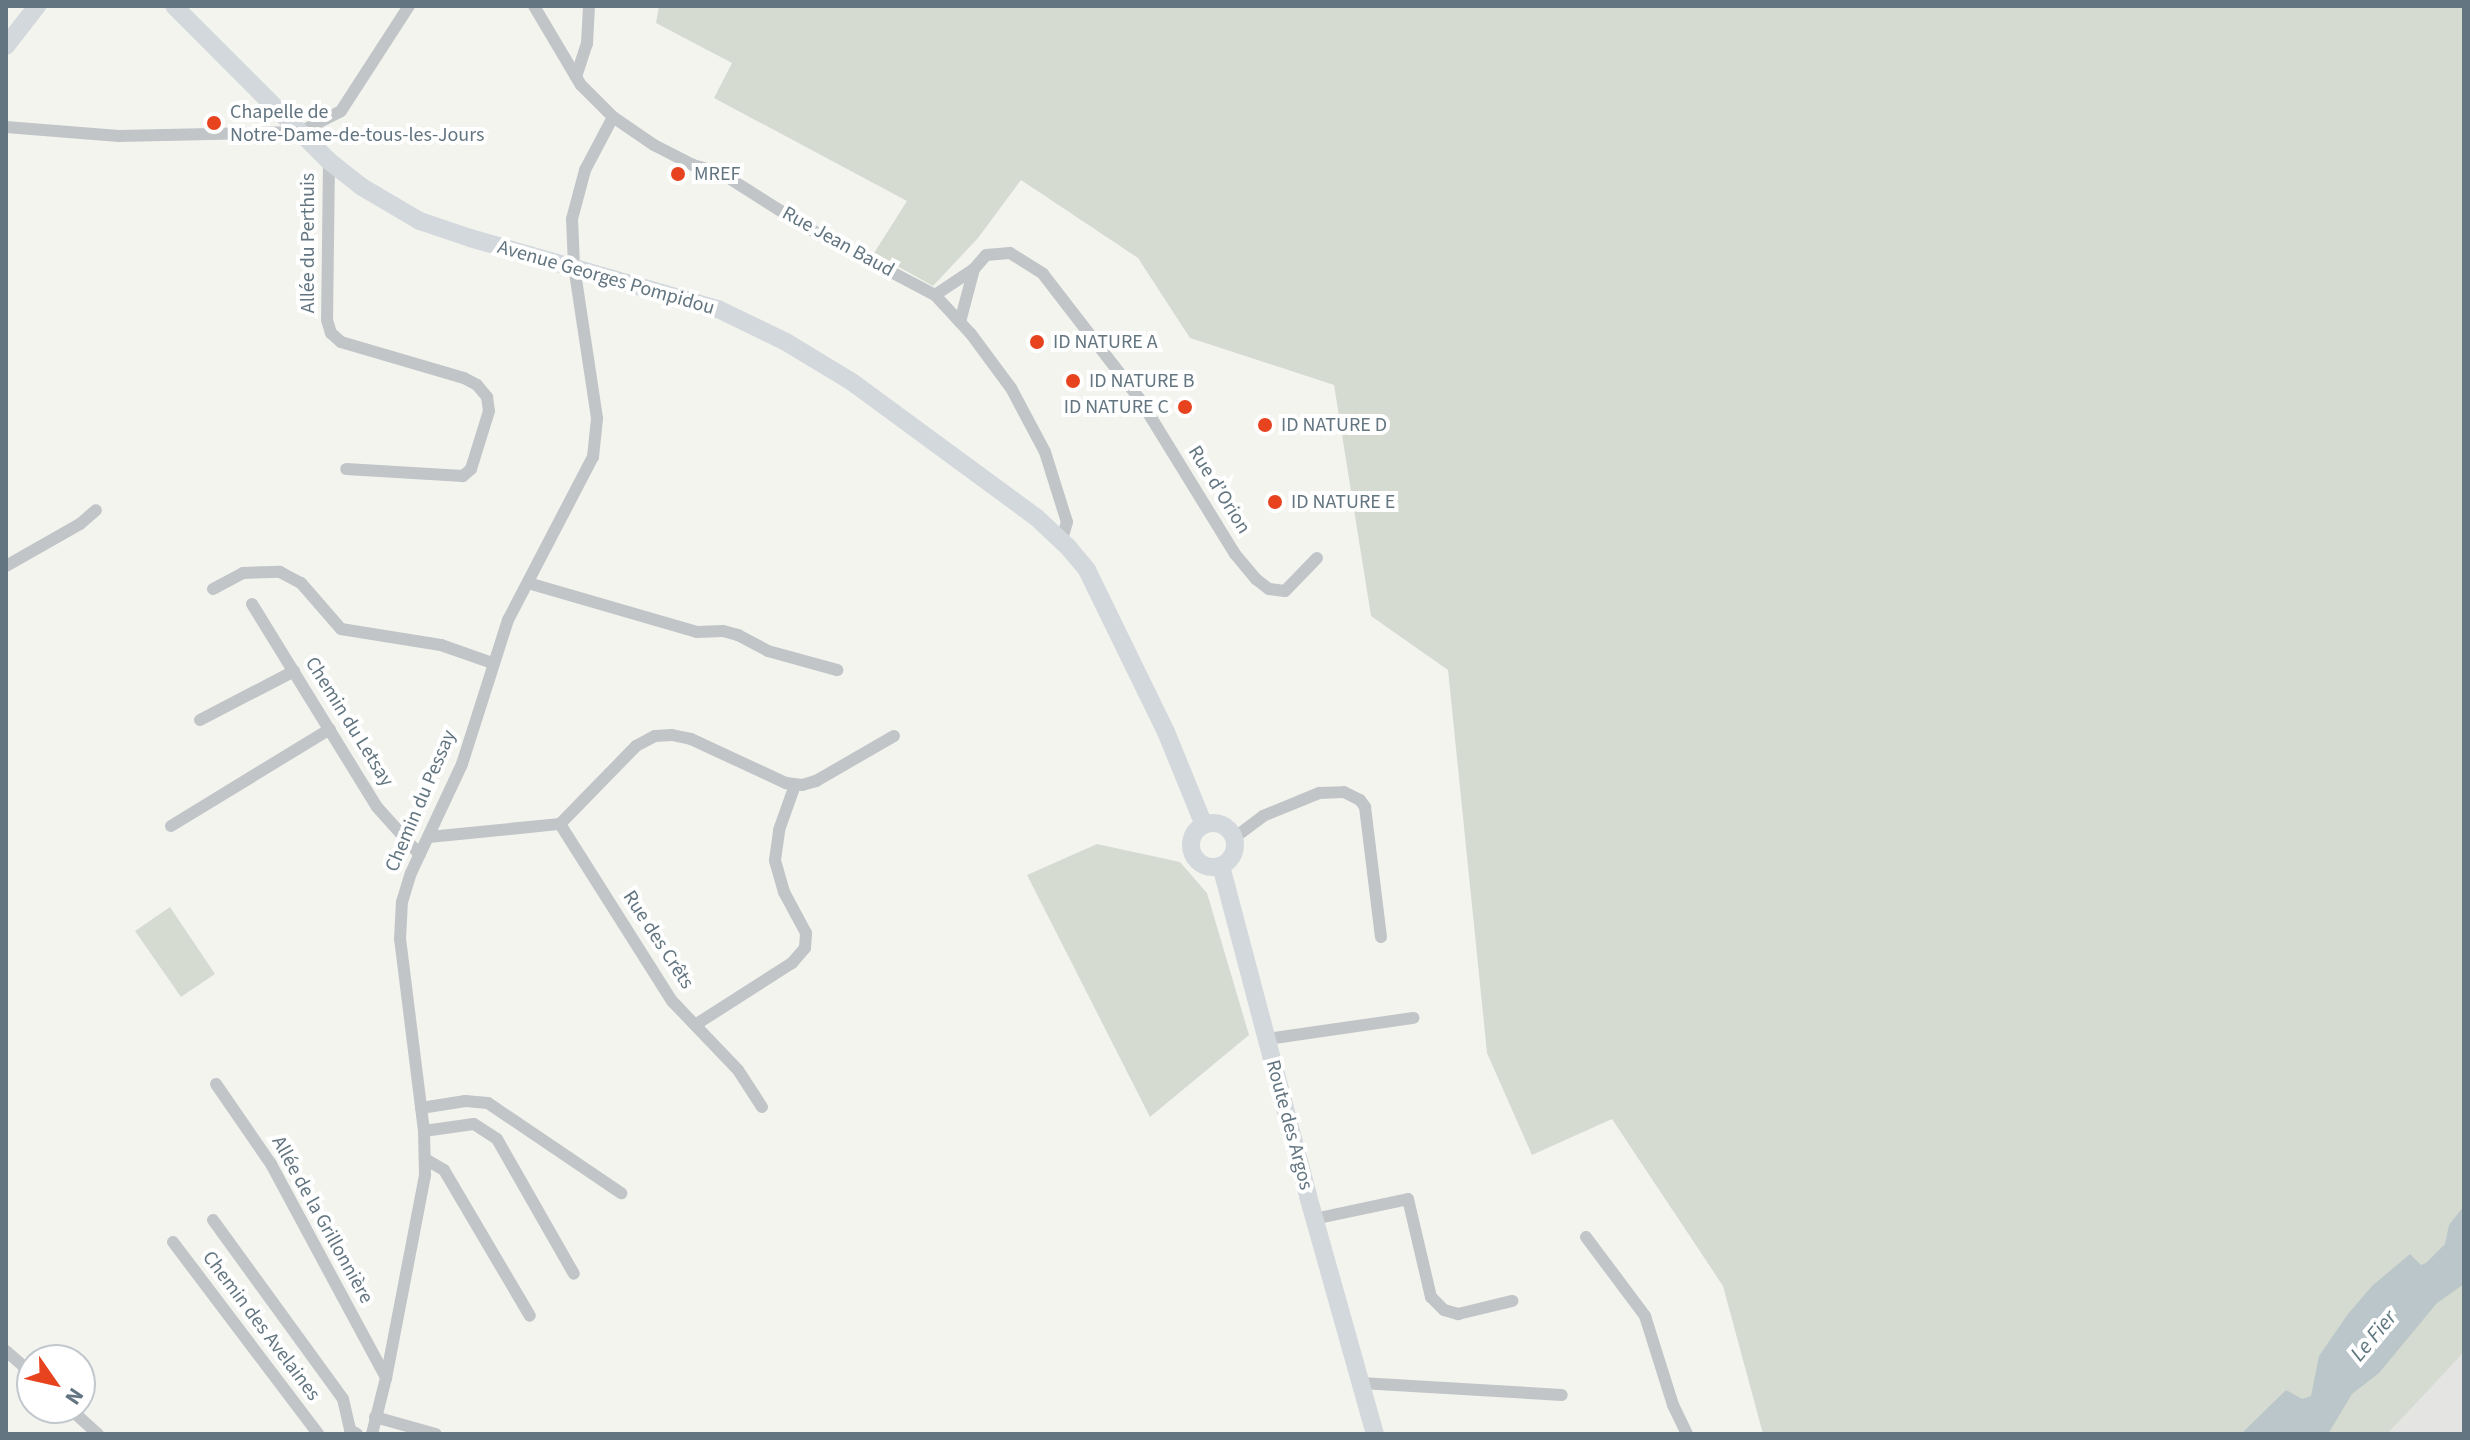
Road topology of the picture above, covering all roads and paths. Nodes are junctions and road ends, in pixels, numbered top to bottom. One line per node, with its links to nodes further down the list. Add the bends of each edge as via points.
1 (26, 6): 7 (street)
2 (37, 6): 7 (street)
3 (174, 6): 11 (street, Avenue Georges Pompidou)
4 (409, 6): 11 (street, via 341,111)
5 (534, 6): 8 (street, Rue Jean Baud)
6 (589, 6): 8 (street, via 587,44)
7 (6, 45)
8 (576, 77): 9 (street, Rue Jean Baud)
9 (613, 117): 13 (street, Chemin du Pessay, via 577,197 571,237); 15 (street, Rue Jean Baud, via 654,145 721,173 806,227)
10 (6, 127): 11 (street, via 119,136)
11 (300, 132): 12 (street, Avenue Georges Pompidou)
12 (329, 161): 13 (street, Avenue Georges Pompidou, via 420,221); 17 (street, Allée du Perthuis, via 331,333 341,342 464,378 487,397 489,411 471,469 463,476)
13 (574, 266): 19 (street, Avenue Georges Pompidou, via 718,309 786,342 852,382); 22 (street, Chemin du Pessay, via 596,437 583,482)
14 (974, 269): 15 (street); 16 (street); 20 (street, Rue d’Orion, via 986,255 997,252 1010,253 1043,274 1139,398 1235,554 1256,579 1269,589 1285,591)
15 (935, 295): 16 (street, Rue Jean Baud)
16 (960, 322): 19 (street, Rue Jean Baud, via 1011,388 1045,452 1067,522)
17 (346, 469)
18 (96, 510): 21 (street)
19 (1062, 540): 33 (street, Avenue Georges Pompidou, via 1087,570 1166,732)
20 (1317, 558)
21 (6, 566)
22 (528, 583): 25 (street, Chemin du Pessay); 26 (street, via 697,632 738,635 768,651)
23 (213, 589): 25 (street, via 243,573 280,572 301,583 341,629 441,645)
24 (252, 604): 27 (street, Chemin du Letsay)
25 (492, 663): 35 (street, Chemin du Pessay, via 462,764)
26 (837, 670)
27 (294, 671): 28 (street); 29 (street, Chemin du Letsay)
28 (200, 720)
29 (330, 729): 34 (street); 37 (street, Chemin du Letsay, via 377,807)
30 (894, 736): 31 (street, via 816,781)
31 (795, 785): 32 (street, via 691,739 663,735 636,746); 41 (street, via 775,860 784,892 806,933 805,948 792,963)
32 (560, 824): 35 (street); 41 (street, Rue des Crêts, via 672,1001)
33 (1204, 825): 36 (street, via 1227,828); 38 (street, via 1192,838 1192,853 1201,864)
34 (171, 826)
35 (429, 837): 37 (street, Chemin du Pessay)
36 (1234, 838): 38 (street, via 1234,853); 39 (street, via 1263,816 1319,793 1344,792 1360,800)
37 (420, 855): 45 (street, Chemin du Pessay, via 402,902 400,939)
38 (1221, 866): 42 (street, Route des Argos)
39 (1381, 937)
40 (1413, 1018): 42 (street)
41 (695, 1025): 44 (street, Rue des Crêts, via 738,1070)
42 (1267, 1039): 49 (street, Route des Argos)
43 (216, 1084): 56 (street, Allée de la Grillonnière, via 271,1164)
44 (762, 1107)
45 (421, 1108): 46 (street, Chemin du Pessay); 48 (street, via 488,1103)
46 (424, 1131): 47 (street, Chemin du Pessay); 53 (street, via 474,1124 497,1139)
47 (425, 1159): 55 (street, via 444,1170); 56 (street, Chemin du Pessay)
48 (621, 1193)
49 (1314, 1219): 54 (street, via 1408,1199 1431,1297 1444,1310 1458,1314); 57 (street, Route des Argos)
50 (213, 1220): 61 (street, via 343,1399 350,1430)
51 (1586, 1237): 64 (street, via 1645,1316)
52 (173, 1242): 60 (street, Chemin des Avelaines)
53 (574, 1274)
54 (1512, 1301)
55 (530, 1316)
56 (386, 1378): 59 (street, Chemin du Pessay)
57 (1361, 1383): 58 (street); 63 (street, Route des Argos)
58 (1562, 1395)
59 (375, 1417): 61 (street, Chemin du Pessay); 62 (street)
60 (318, 1434)
61 (365, 1434)
62 (436, 1434)
63 (1375, 1434)
64 (1687, 1434)

